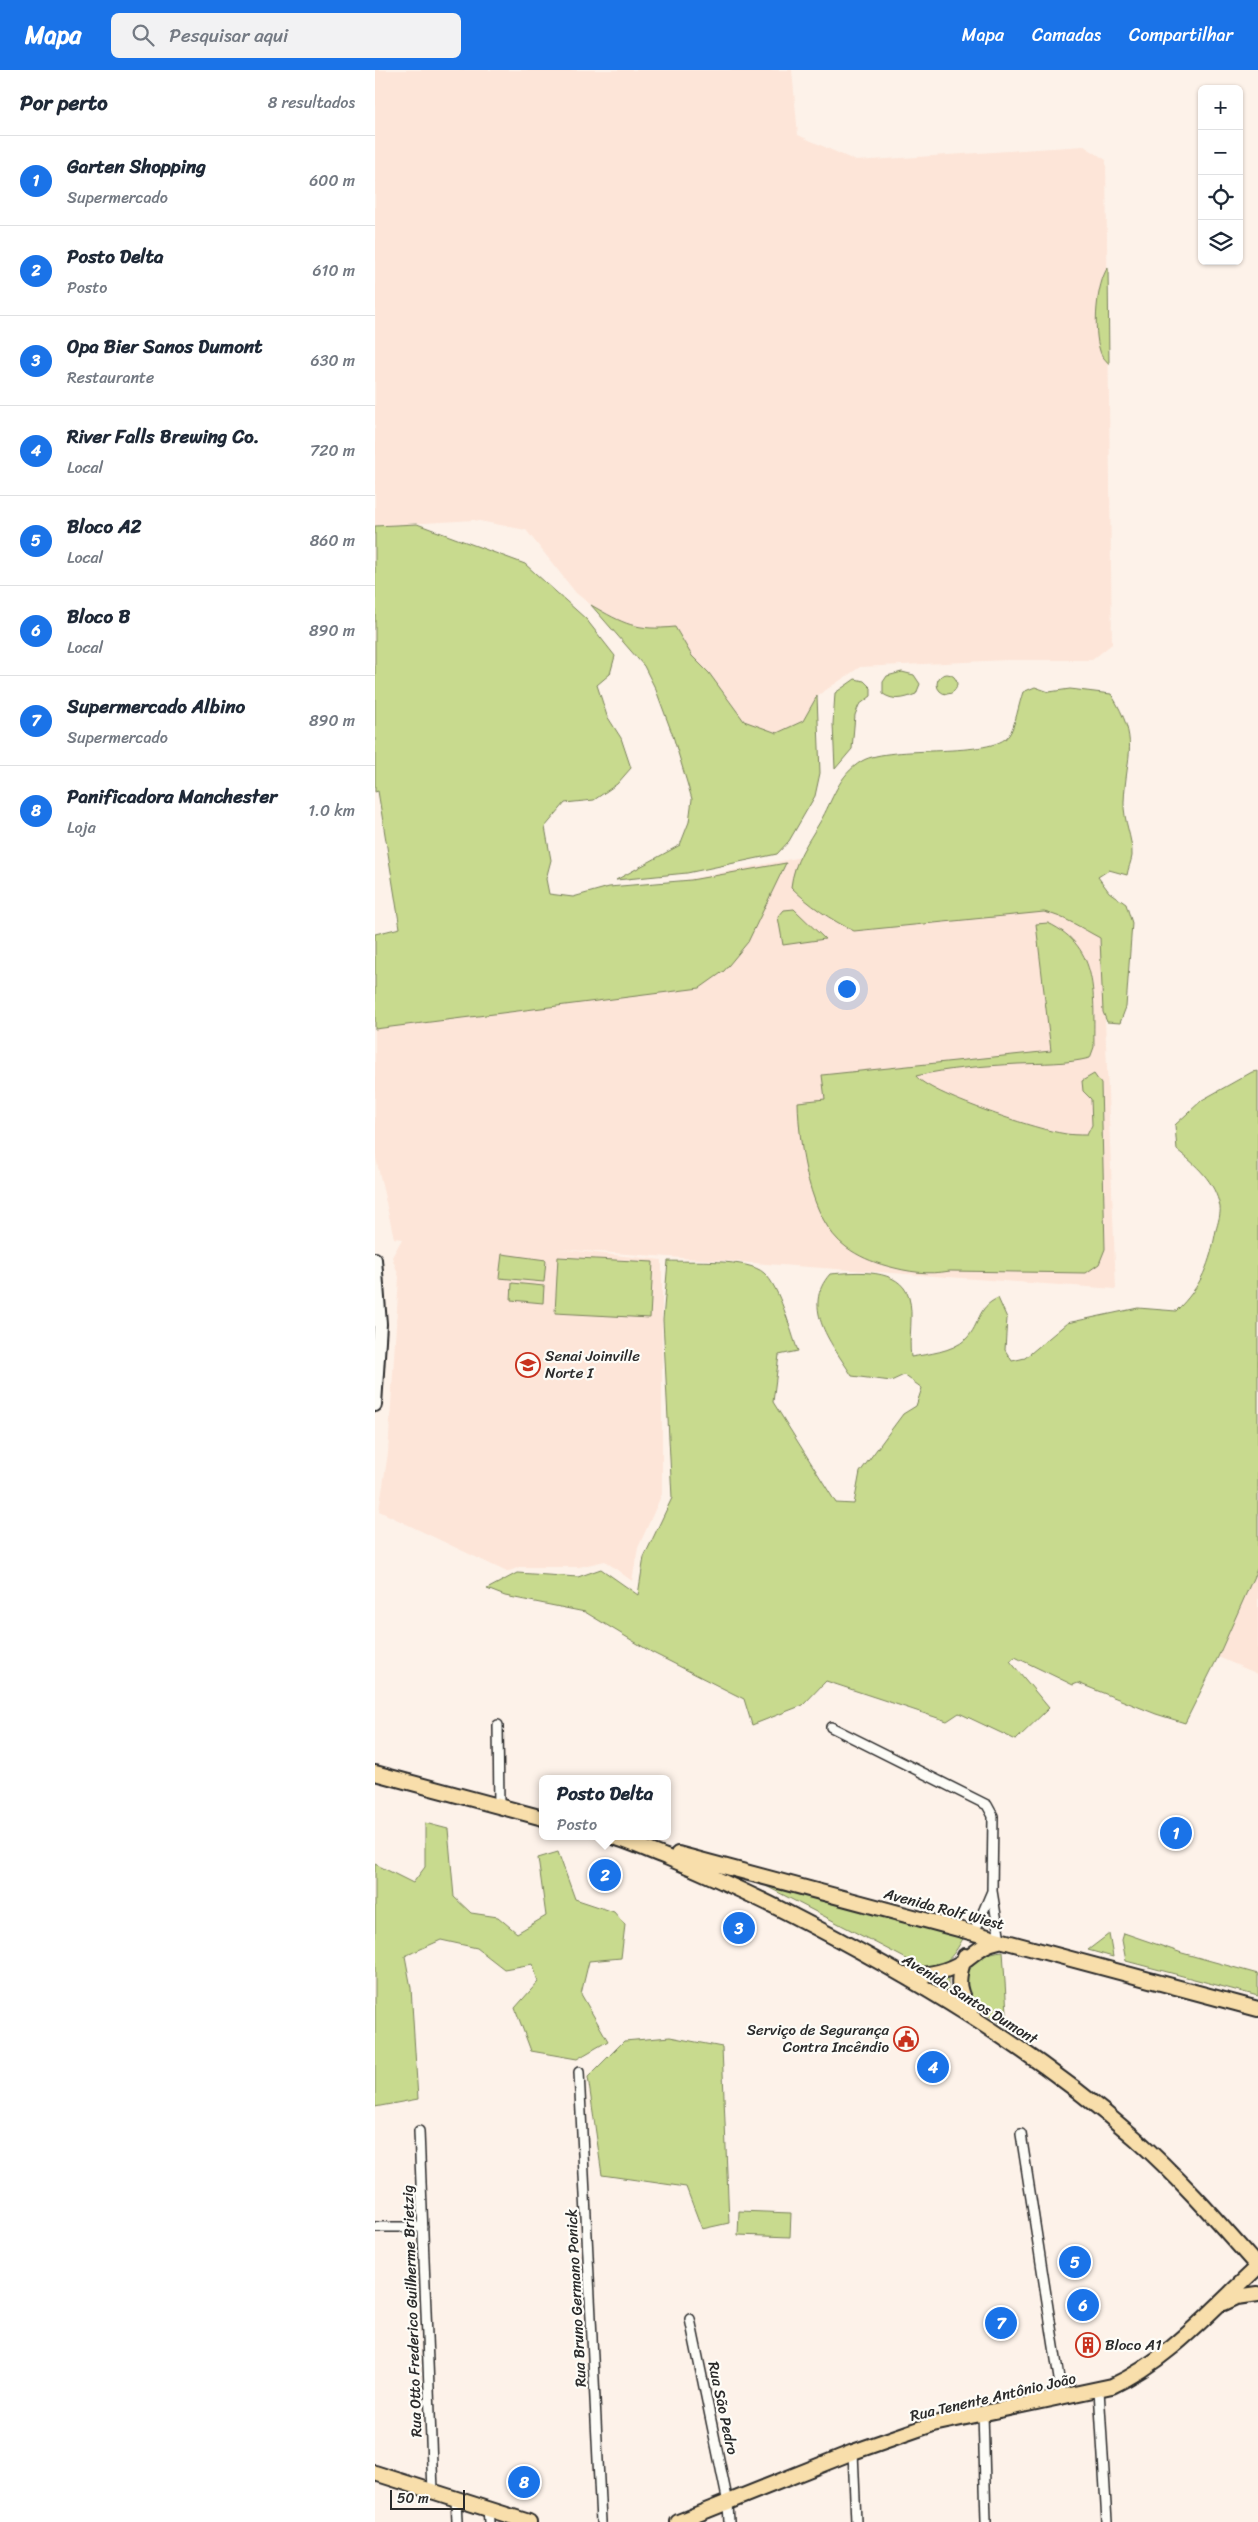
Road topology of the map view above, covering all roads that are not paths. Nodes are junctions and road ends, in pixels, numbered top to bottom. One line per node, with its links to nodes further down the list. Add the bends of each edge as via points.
1 (375, 1259): 2 (main road, via 380,1324)
2 (375, 1405)
3 (498, 1725): 6 (street)
4 (831, 1727): 10 (street, via 987,1805 994,1823)
5 (375, 1773): 6 (main road)
6 (499, 1806): 7 (main road)
7 (539, 1817)
8 (621, 1840): 14 (main road, Avenida Santos Dumont, via 741,1890)
9 (624, 1840): 11 (main road, Avenida Rolf Wiest)
10 (992, 1891): 11 (street); 12 (street)
11 (974, 1933): 12 (main road, Avenida Rolf Wiest); 13 (main road)
12 (1000, 1940): 13 (main road, via 978,1948); 15 (main road, Avenida Rolf Wiest)
13 (963, 1961): 14 (main road, via 934,1973); 16 (main road, via 958,1988)
14 (904, 1975): 16 (main road, Avenida Santos Dumont)
15 (1258, 2009)
16 (973, 2018): 22 (main road, Avenida Santos Dumont, via 1076,2089 1137,2140)
17 (579, 2072): 37 (street, Rua Bruno Germano Ponick)
18 (419, 2131): 21 (street, Rua Otto Frederico Guilherme Brietzig)
19 (1021, 2134): 27 (street)
20 (375, 2227): 21 (street)
21 (423, 2227): 31 (street, Rua Otto Frederico Guilherme Brietzig)
22 (1258, 2267): 24 (main road, Rua Tenente Antônio João)
23 (1258, 2294): 24 (main road, via 1237,2297)
24 (1214, 2307): 26 (main road, Rua Tenente Antônio João, via 1147,2368)
25 (690, 2319): 33 (street, Rua São Pedro)
26 (1099, 2390): 27 (main road, Rua Tenente Antônio João); 42 (street)
27 (1061, 2398): 28 (main road, Rua Tenente Antônio João)
28 (983, 2412): 29 (main road, Rua Tenente Antônio João, via 933,2424); 41 (street)
29 (853, 2452): 33 (main road, Rua Tenente Antônio João); 40 (street)
30 (375, 2472): 31 (main road)
31 (433, 2491): 32 (main road)
32 (456, 2499): 34 (main road); 35 (street)
33 (728, 2503): 38 (main road, Rua Tenente Antônio João); 39 (street, Rua São Pedro)
34 (489, 2515): 36 (main road)
35 (457, 2522)
36 (529, 2522)
37 (601, 2522)
38 (678, 2522)
39 (729, 2522)
40 (856, 2522)
41 (986, 2522)
42 (1107, 2522)

